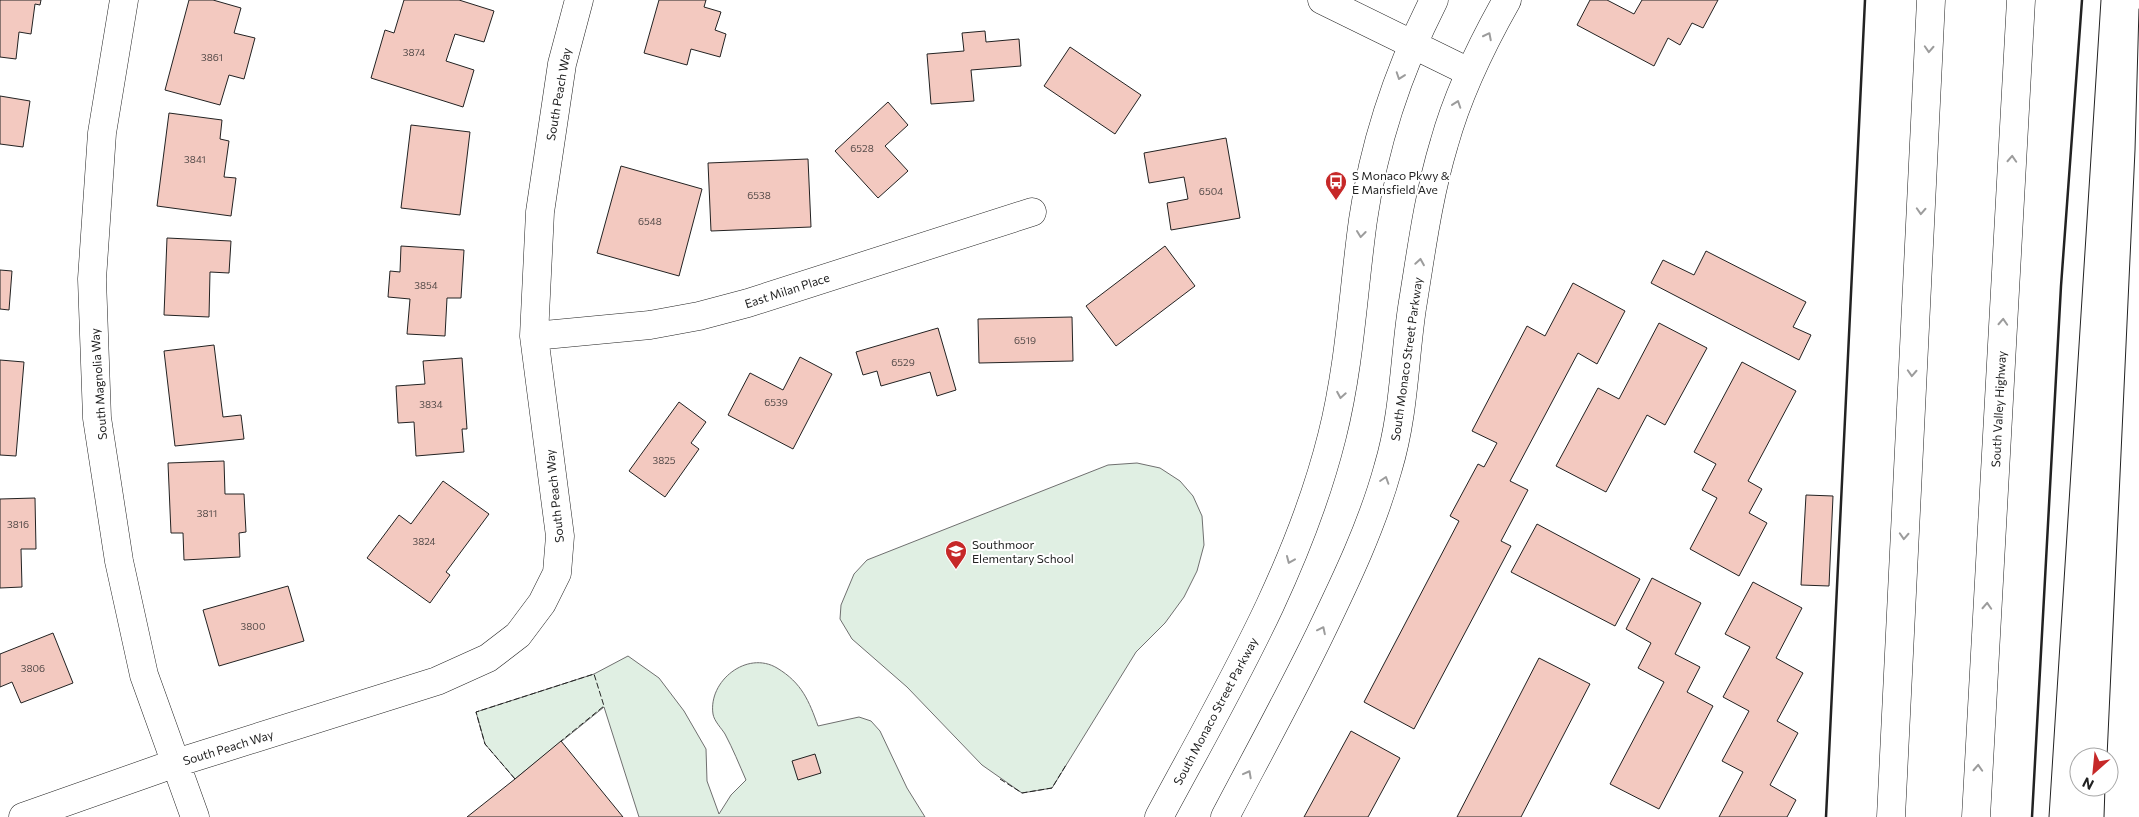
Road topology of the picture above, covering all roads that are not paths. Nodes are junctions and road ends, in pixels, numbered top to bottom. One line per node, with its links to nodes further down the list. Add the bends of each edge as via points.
1 (124, 0): 12 (main road, South Magnolia Way, via 102,133 92,279 98,418 119,561 144,676)
2 (579, 0): 11 (main road, South Peach Way, via 562,64 541,203)
3 (1322, 0): 8 (main road)
4 (1434, 0): 8 (main road, South Monaco Street Parkway)
5 (1507, 0): 9 (main road, South Monaco Street Parkway, one-way to 5)
6 (1931, 0): 17 (main road, one-way to 17)
7 (2021, 0): 18 (main road, South Valley Highway, one-way to 7)
8 (1412, 42): 9 (main road); 15 (main road, South Monaco Street Parkway, one-way to 15, via 1386,116 1374,163 1347,360 1339,407 1321,475 1298,540 1247,654)
9 (1469, 72): 16 (main road, South Monaco Street Parkway, one-way to 9, via 1348,576 1386,477 1400,419 1412,310 1431,197 1443,145)
10 (1032, 212): 11 (main road, East Milan Place, via 699,316 650,325)
11 (534, 336): 12 (main road, South Peach Way, via 560,536 557,573 542,602 518,635 488,658 438,681)
12 (176, 763): 13 (main road, South Peach Way); 14 (main road, South Magnolia Way)
13 (23, 817)
14 (195, 817)
15 (1159, 817)
16 (1225, 817)
17 (1891, 817)
18 (1976, 817)

